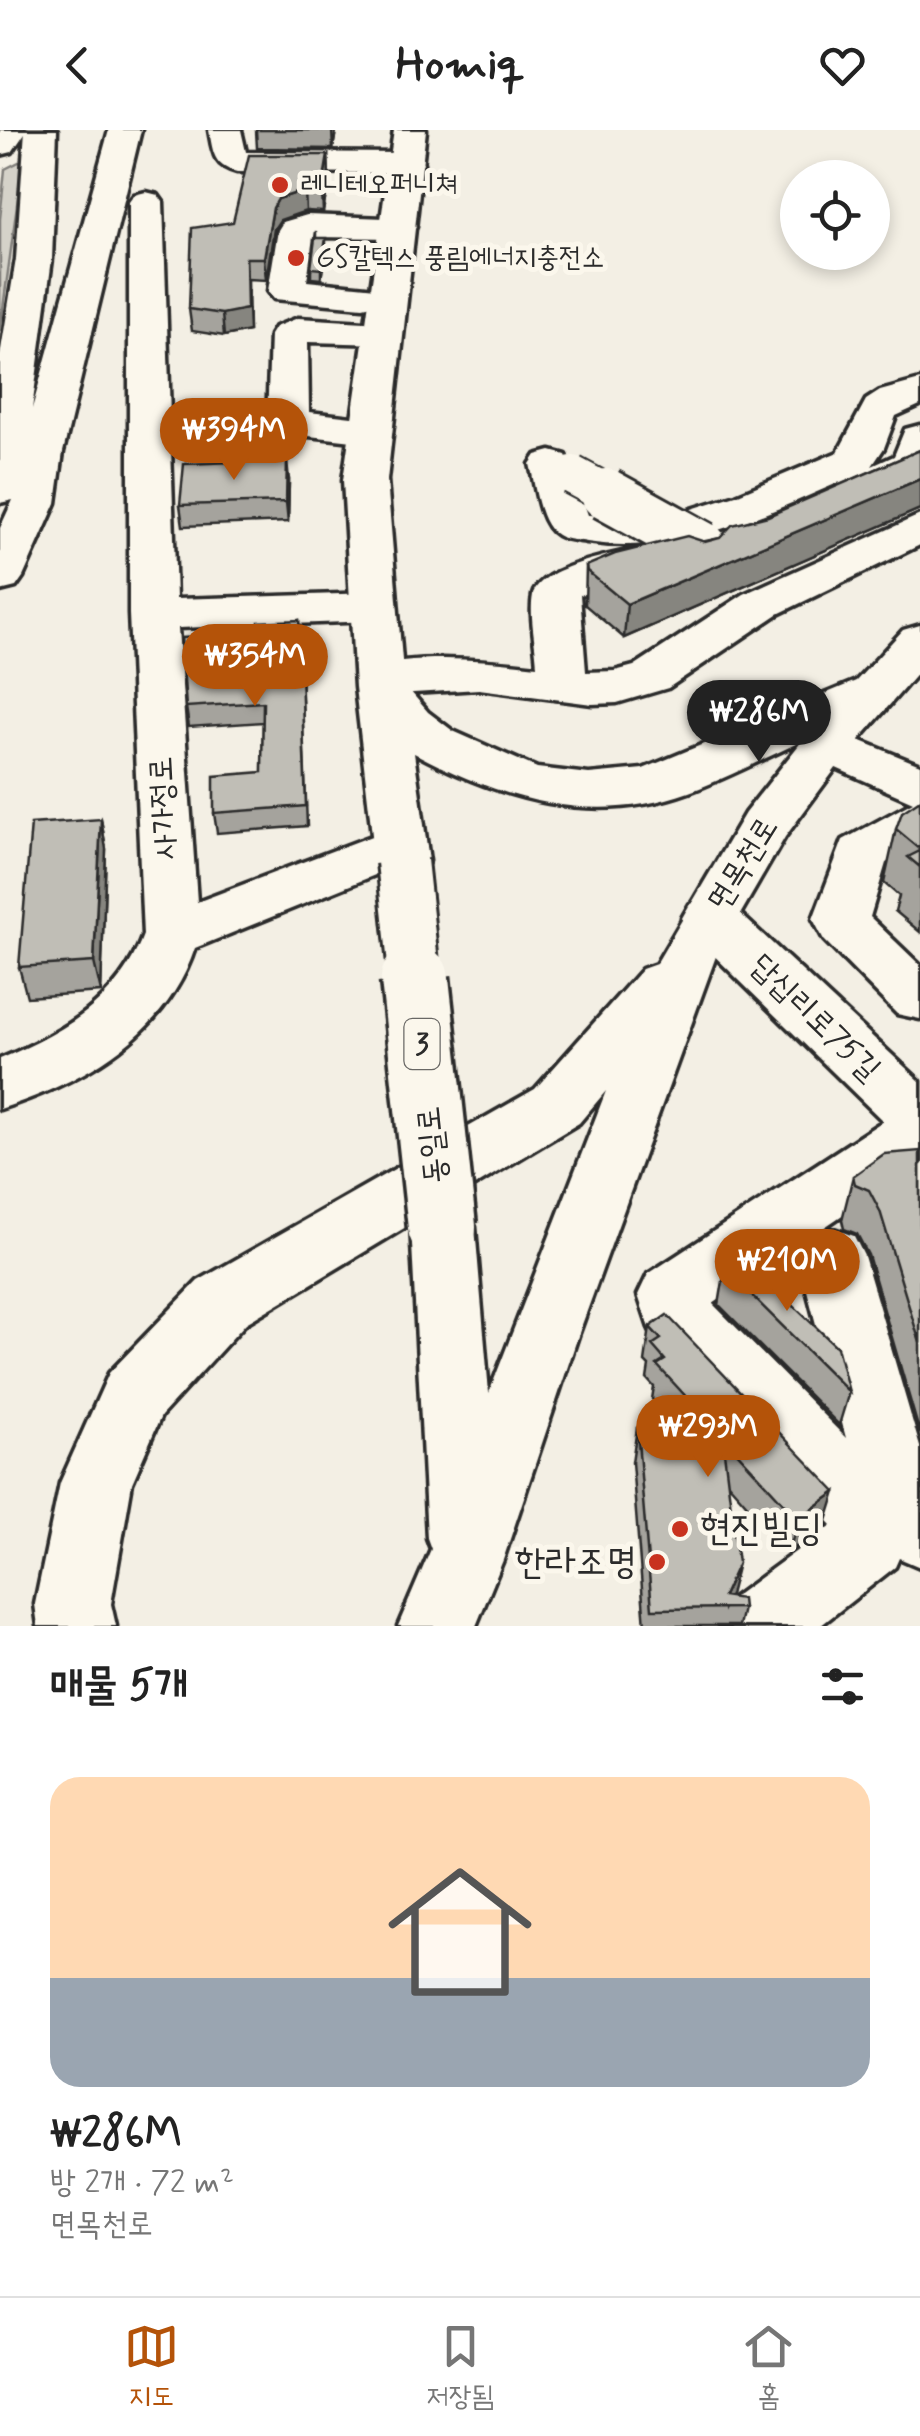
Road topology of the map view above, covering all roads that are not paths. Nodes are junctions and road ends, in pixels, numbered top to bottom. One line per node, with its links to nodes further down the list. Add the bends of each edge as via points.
1 (11, 130): 5 (main road)
2 (41, 130): 13 (main road, via 34,259)
3 (124, 130): 16 (main road, via 34,503)
4 (225, 130): 6 (main road, 동일로, via 237,162)
5 (0, 144)
6 (408, 146): 8 (main road, 동일로 / 3)
7 (146, 202): 18 (main road, 사가정로)
8 (398, 227): 9 (main road, 동일로 / 3); 9 (main road, via 299,228 285,286)
9 (386, 315): 11 (main road, 동일로 / 3); 11 (main road, via 288,335 288,423)
10 (920, 392): 15 (main road, bridge, via 879,410 853,462 686,527 646,531 573,526 548,462)
11 (372, 430): 17 (main road, 동일로 / 3, via 365,480)
12 (919, 444): 15 (main road, via 914,464 774,526)
13 (0, 490)
14 (920, 528): 21 (main road, via 760,604 651,677 617,687)
15 (702, 547): 21 (main road, via 559,588)
16 (0, 577)
17 (374, 607): 18 (main road); 20 (main road, 동일로 / 3)
18 (153, 614): 27 (main road, 사가정로)
19 (920, 640): 22 (main road, 면목천로)
20 (380, 683): 21 (main road, via 480,674); 22 (main road, via 421,734 474,763 530,785 603,793 670,780); 26 (main road, 동일로 / 3)
21 (563, 685)
22 (877, 688): 23 (main road, 면목천로)
23 (827, 744): 24 (main road); 28 (main road, 면목천로, via 764,826)
24 (920, 786)
25 (920, 818): 29 (main road, via 862,853 841,919)
26 (400, 853): 27 (main road); 35 (main road, 동일로 / 3, bridge, via 442,1227)
27 (171, 935): 30 (main road, 사가정로, via 153,979 124,1017 62,1060)
28 (699, 937): 31 (main road, 답십리로75길); 35 (main road, via 545,1333); 37 (main road, via 557,1106 222,1302 134,1395 96,1482 74,1604)
29 (918, 998)
30 (0, 1085)
31 (920, 1119)
32 (920, 1129): 36 (main road, via 672,1295 674,1310 876,1526 868,1542)
33 (831, 1256): 34 (main road, via 904,1518)
34 (920, 1531)
35 (467, 1593): 38 (main road)
36 (761, 1625)
37 (77, 1626)
38 (436, 1626)

